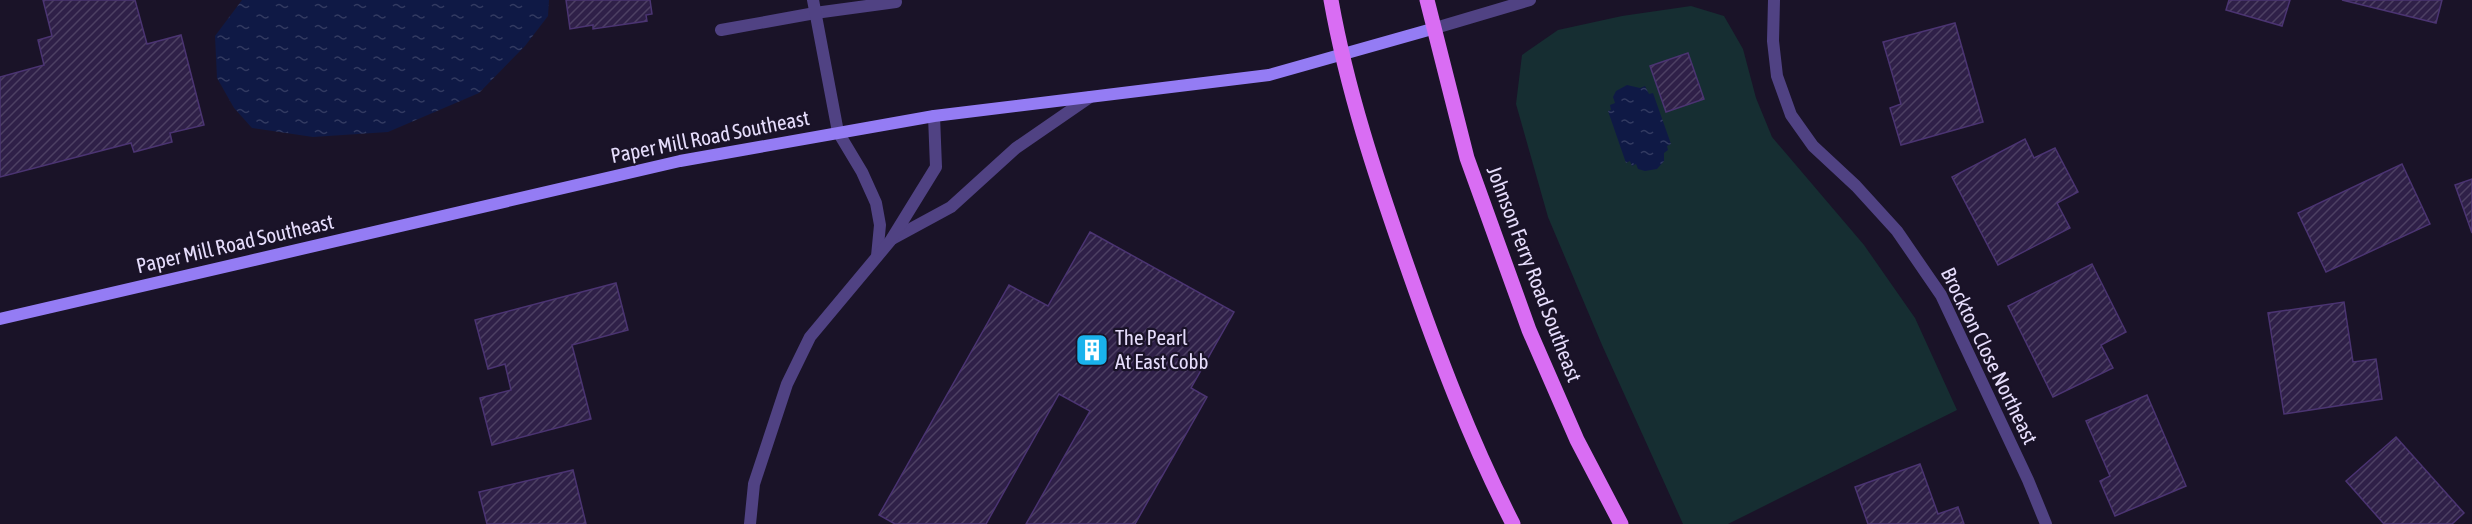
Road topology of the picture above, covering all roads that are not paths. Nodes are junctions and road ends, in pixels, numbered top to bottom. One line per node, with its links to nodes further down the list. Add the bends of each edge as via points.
1 (813, 0): 7 (street)
2 (1332, 0): 10 (main road)
3 (1427, 0): 8 (main road, Johnson Ferry Road Southeast)
4 (1530, 0): 8 (street)
5 (1774, 0): 20 (street, Brockton Close Northeast, via 1777,76 1791,115 1813,146 1897,231 1941,295)
6 (896, 2): 7 (street)
7 (815, 14): 9 (street); 13 (street)
8 (1432, 28): 10 (street, Paper Mill Road Southeast); 19 (main road, Johnson Ferry Road Southeast, via 1467,158 1529,330 1577,440)
9 (721, 30)
10 (1341, 55): 11 (street, Paper Mill Road Southeast, via 1269,75); 18 (main road, via 1381,192 1443,368)
11 (1090, 97): 12 (street, Paper Mill Road Southeast); 14 (street, via 1016,148 951,207)
12 (934, 116): 13 (street, Paper Mill Road Southeast); 14 (street, via 936,167)
13 (838, 132): 15 (street, via 876,203 880,225); 16 (street, Paper Mill Road Southeast, via 680,161)
14 (891, 240): 15 (street)
15 (878, 256): 17 (street, via 810,337 787,384 754,484)
16 (0, 319)
17 (750, 524)
18 (1513, 524)
19 (1621, 524)
20 (2046, 524)

